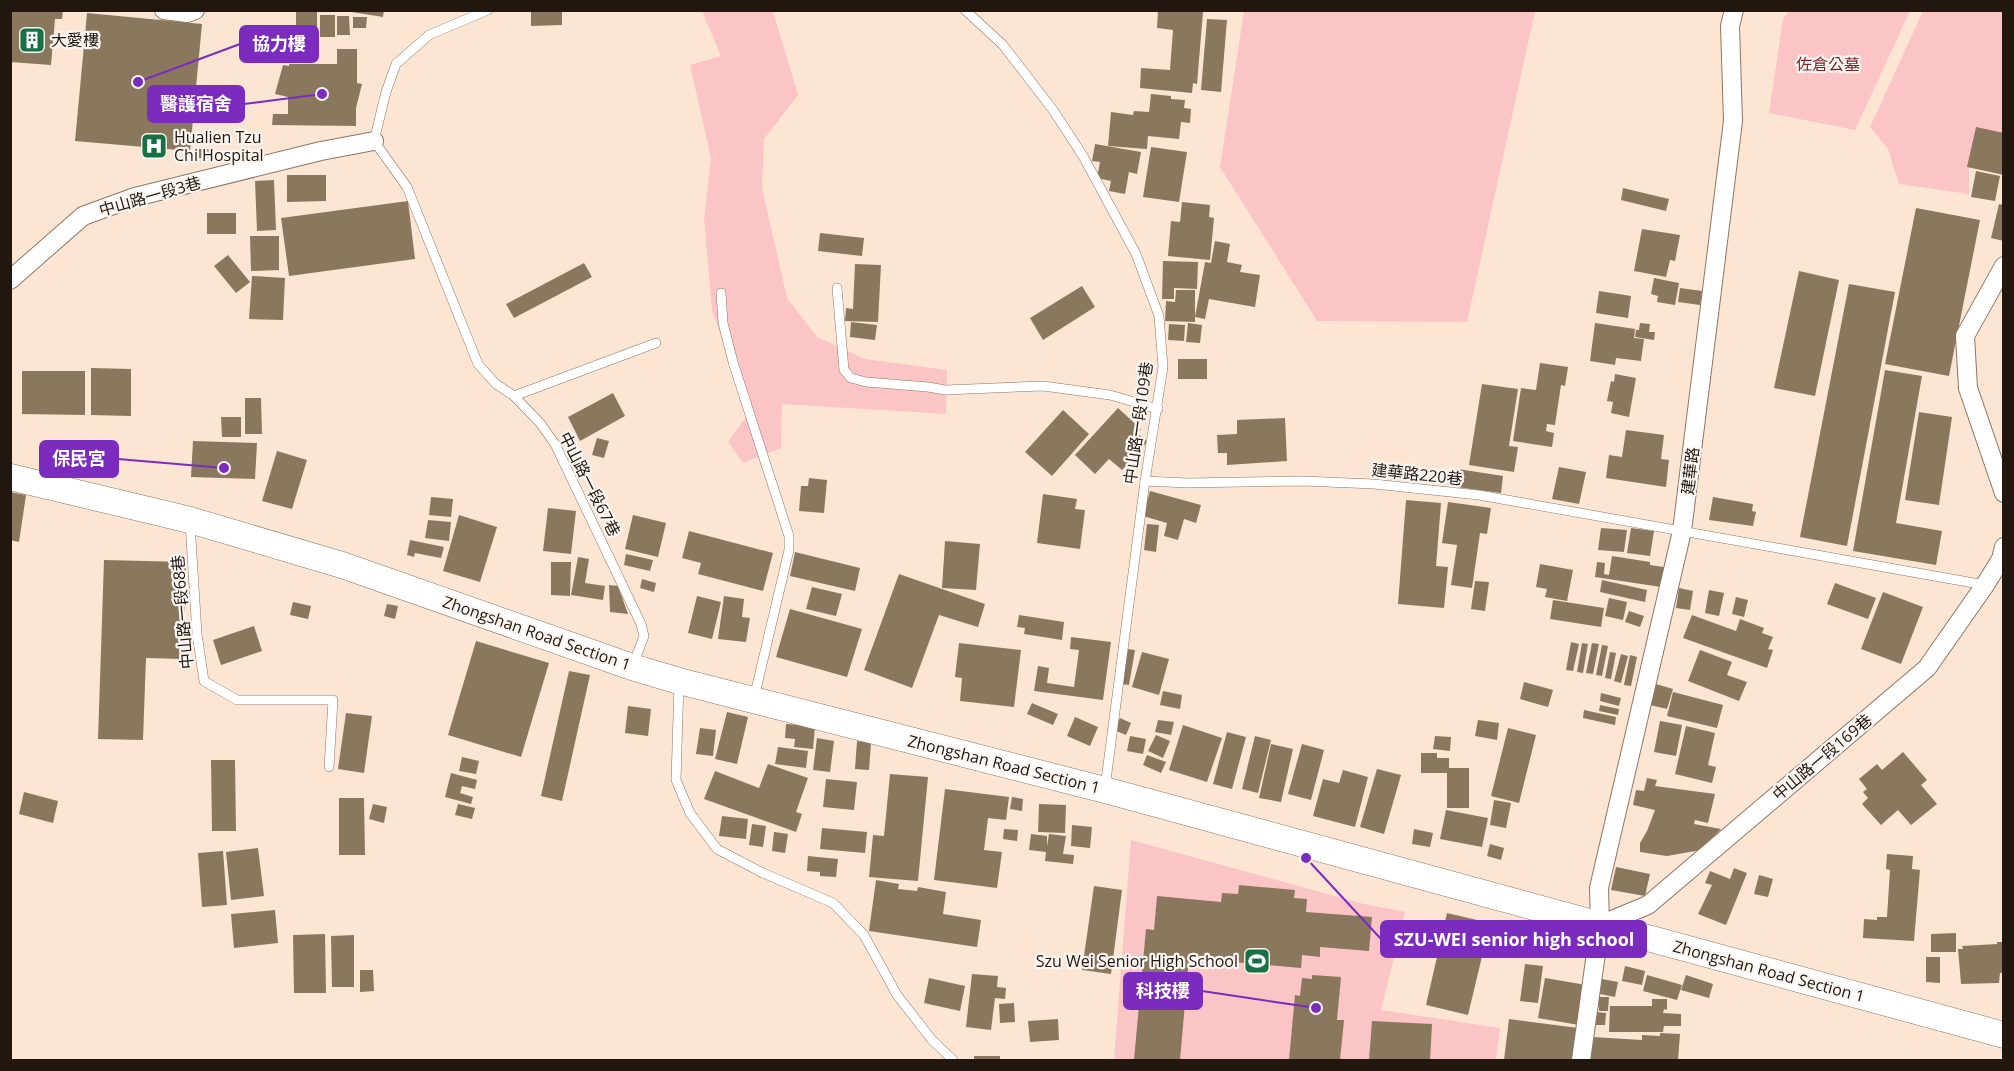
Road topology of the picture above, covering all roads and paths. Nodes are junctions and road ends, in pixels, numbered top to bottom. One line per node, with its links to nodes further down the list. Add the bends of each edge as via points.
1 (164, 10): 2 (street)
2 (195, 10)
3 (488, 10): 6 (lane, via 429,35 396,64)
4 (965, 10): 13 (lane, 中山路一段109巷, via 1003,45 1053,110 1137,254 1160,316 1163,367)
5 (1734, 10): 18 (street, 建華路, via 1730,26 1733,120)
6 (374, 141): 8 (street, 中山路一段3巷, via 135,197 83,216); 12 (lane, 中山路一段67巷, via 407,187 478,364)
7 (2004, 266): 16 (street, via 1965,336 1968,388)
8 (10, 280)
9 (837, 288): 13 (lane, via 844,370 851,378 945,390 1042,386 1110,395)
10 (721, 293): 23 (lane, via 723,323 733,362 789,536 789,550)
11 (656, 343): 12 (lane)
12 (514, 396): 21 (lane, 中山路一段67巷, via 555,444 641,624 644,636)
13 (1158, 409): 15 (lane, 中山路一段109巷)
14 (10, 477): 17 (street, Zhongshan Road Section 1)
15 (1145, 481): 18 (lane, 建華路220巷, via 1374,484 1479,495); 25 (lane, 中山路一段109巷)
16 (2004, 493)
17 (190, 520): 21 (street, Zhongshan Road Section 1, via 342,565); 24 (lane, 中山路一段68巷, via 204,681 237,700 333,700)
18 (1682, 531): 20 (lane, 建華路220巷); 26 (street, 建華路, via 1599,888)
19 (2004, 547): 20 (street, 中山路一段169巷)
20 (1985, 585): 26 (street, 中山路一段169巷, via 1927,668 1648,905)
21 (632, 667): 22 (street, Zhongshan Road Section 1)
22 (679, 681): 23 (street, Zhongshan Road Section 1); 28 (lane, via 676,780 690,813 717,849 833,903 864,935 897,995 932,1040)
23 (753, 700): 25 (street, Zhongshan Road Section 1)
24 (329, 767)
25 (1105, 790): 26 (street, Zhongshan Road Section 1)
26 (1600, 925): 27 (street, Zhongshan Road Section 1); 29 (street, 建華路)
27 (2004, 1035)
28 (954, 1060)
29 (1581, 1060)

